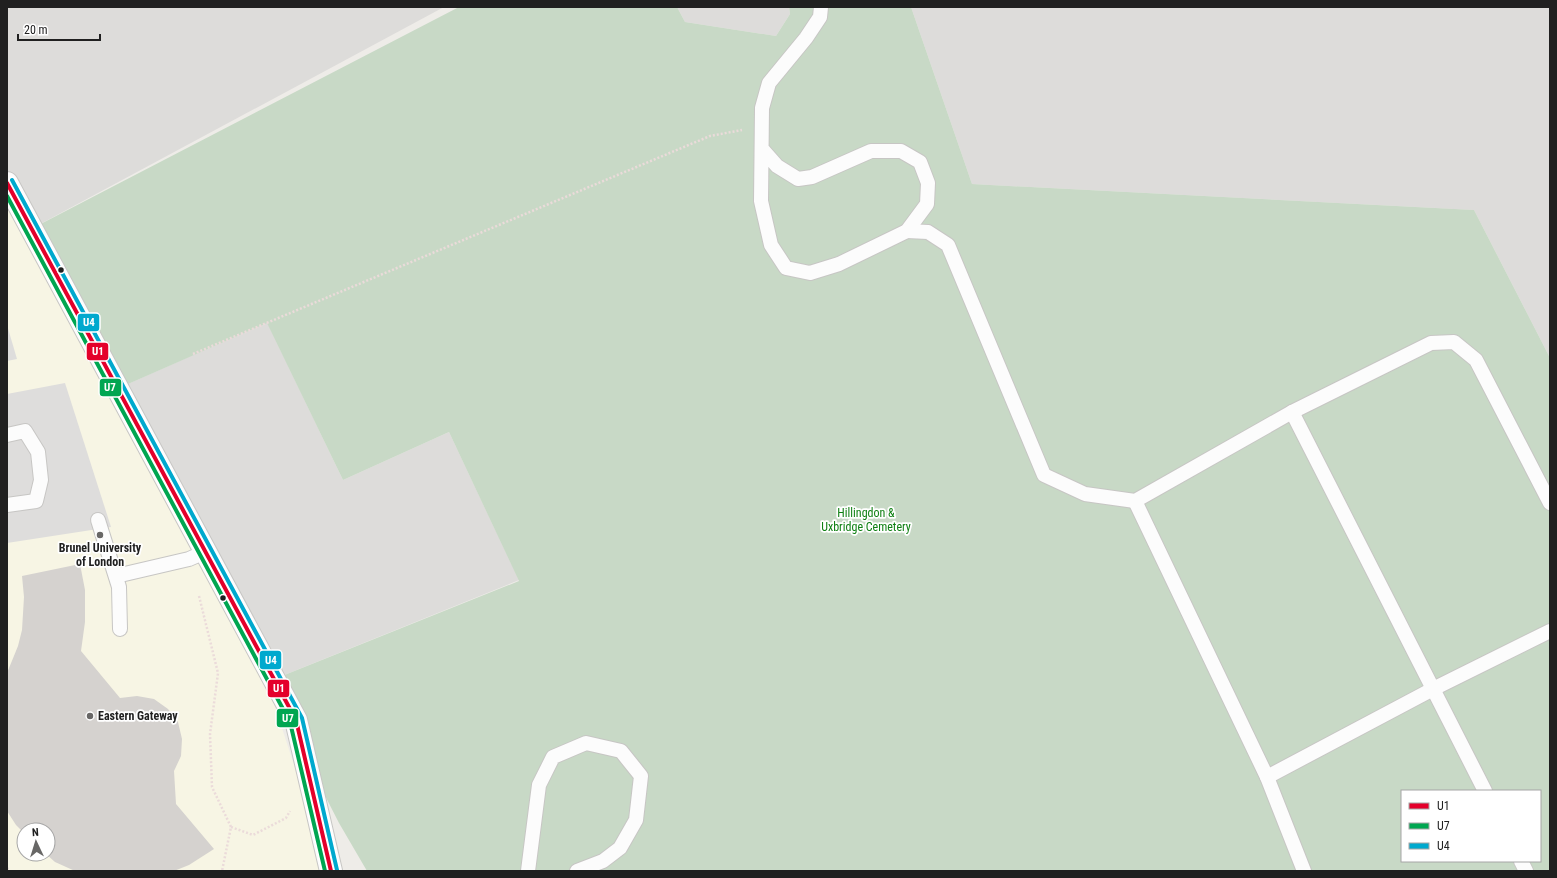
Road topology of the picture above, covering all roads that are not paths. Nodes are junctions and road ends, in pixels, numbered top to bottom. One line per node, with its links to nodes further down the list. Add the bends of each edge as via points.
1 (821, 7): 2 (lane, via 820,17 806,38 769,83 762,108)
2 (762, 149): 4 (lane, via 777,166 798,179 812,177 871,151 901,151 920,162 928,183 928,204); 4 (lane, via 761,201 771,245 786,268 810,273 839,264)
3 (7, 183): 11 (street)
4 (908, 231): 7 (lane, via 928,232 948,245 1044,475 1085,494)
5 (1292, 412): 7 (lane); 8 (lane, via 1431,343 1454,342 1476,360); 15 (lane)
6 (7, 435): 9 (lane, via 25,431 38,452 41,480 36,501)
7 (1135, 501): 16 (lane)
8 (1550, 503)
9 (7, 505)
10 (98, 520): 12 (lane)
11 (197, 556): 12 (lane); 19 (street, via 296,720)
12 (116, 576): 13 (lane, via 119,587)
13 (120, 629)
14 (1550, 631): 15 (lane)
15 (1433, 689): 16 (lane); 17 (lane)
16 (1267, 777): 22 (lane)
17 (1484, 790)
18 (1522, 862): 23 (lane)
19 (331, 871)
20 (528, 871): 21 (lane, via 539,785 553,757 586,743 621,751 641,776 636,820 620,848 603,861)
21 (577, 871)
22 (1304, 871)
23 (1526, 871)

